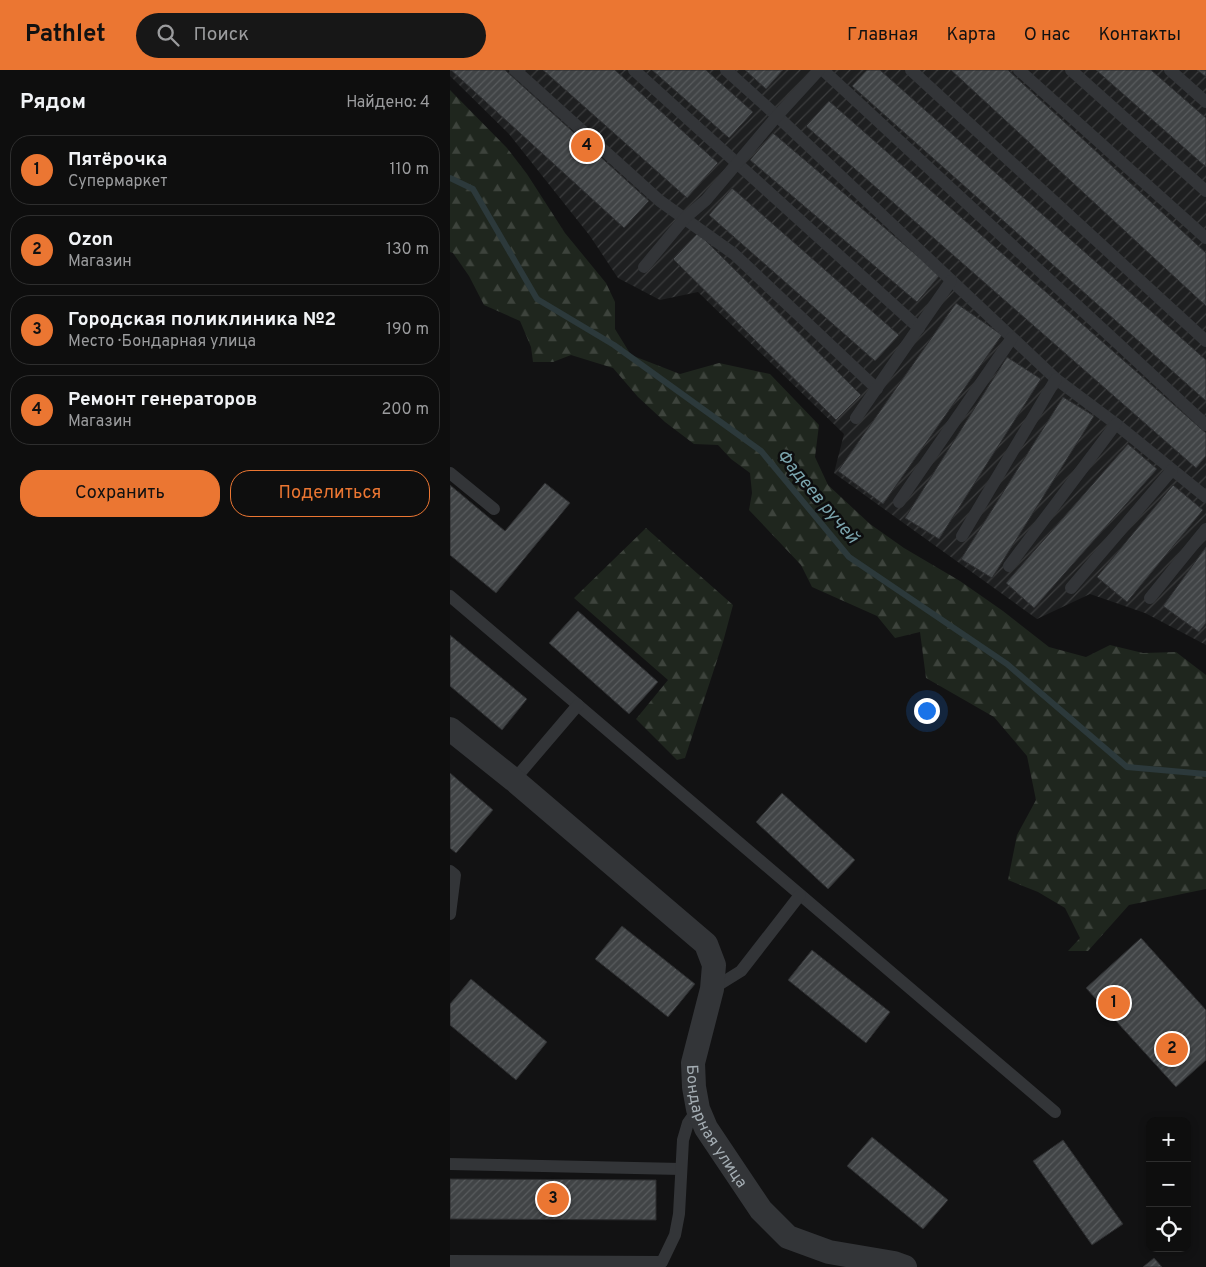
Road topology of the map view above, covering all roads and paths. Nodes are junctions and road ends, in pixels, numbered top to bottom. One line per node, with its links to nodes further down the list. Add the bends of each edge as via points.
1 (515, 70): 13 (lane, via 660,201)
2 (634, 70): 11 (lane)
3 (726, 70): 10 (lane)
4 (821, 70): 10 (lane); 24 (lane)
5 (911, 70): 19 (lane)
6 (1019, 70): 14 (lane)
7 (1071, 70): 12 (lane)
8 (1170, 70): 9 (lane)
9 (1206, 102)
10 (777, 116): 11 (lane); 16 (lane)
11 (736, 165): 13 (lane, via 706,200); 17 (lane)
12 (1206, 190)
13 (685, 218): 15 (lane); 21 (lane, via 734,254)
14 (1206, 238)
15 (644, 267)
16 (951, 280): 17 (lane); 18 (lane)
17 (919, 328): 21 (lane)
18 (1012, 338): 20 (lane); 28 (lane)
19 (1206, 341)
20 (1056, 379): 23 (lane); 31 (lane)
21 (877, 389): 22 (lane)
22 (856, 418)
23 (1116, 424): 25 (lane); 32 (lane)
24 (1206, 425)
25 (1172, 470): 27 (lane); 33 (lane)
26 (450, 473): 29 (lane)
27 (1206, 498)
28 (899, 502)
29 (494, 508)
30 (1206, 529): 35 (lane)
31 (962, 536)
32 (1009, 566)
33 (1071, 588)
34 (450, 596): 36 (lane)
35 (1150, 598)
36 (578, 705): 38 (lane); 40 (lane)
37 (450, 730): 38 (street, Бондарная улица)
38 (514, 780): 42 (street, Бондарная улица, via 706,944 714,965)
39 (450, 872): 41 (lane, via 455,875)
40 (800, 896): 42 (lane, via 741,971); 44 (lane)
41 (450, 914)
42 (712, 989): 43 (street, Бондарная улица, via 693,1063)
43 (698, 1109): 46 (lane, via 688,1123); 49 (street, Бондарная улица, via 706,1128 761,1210 788,1237 829,1252)
44 (1055, 1112)
45 (450, 1164): 46 (lane)
46 (682, 1169): 48 (lane, via 680,1214 675,1236)
47 (450, 1262): 48 (lane)
48 (661, 1264)
49 (905, 1267)

